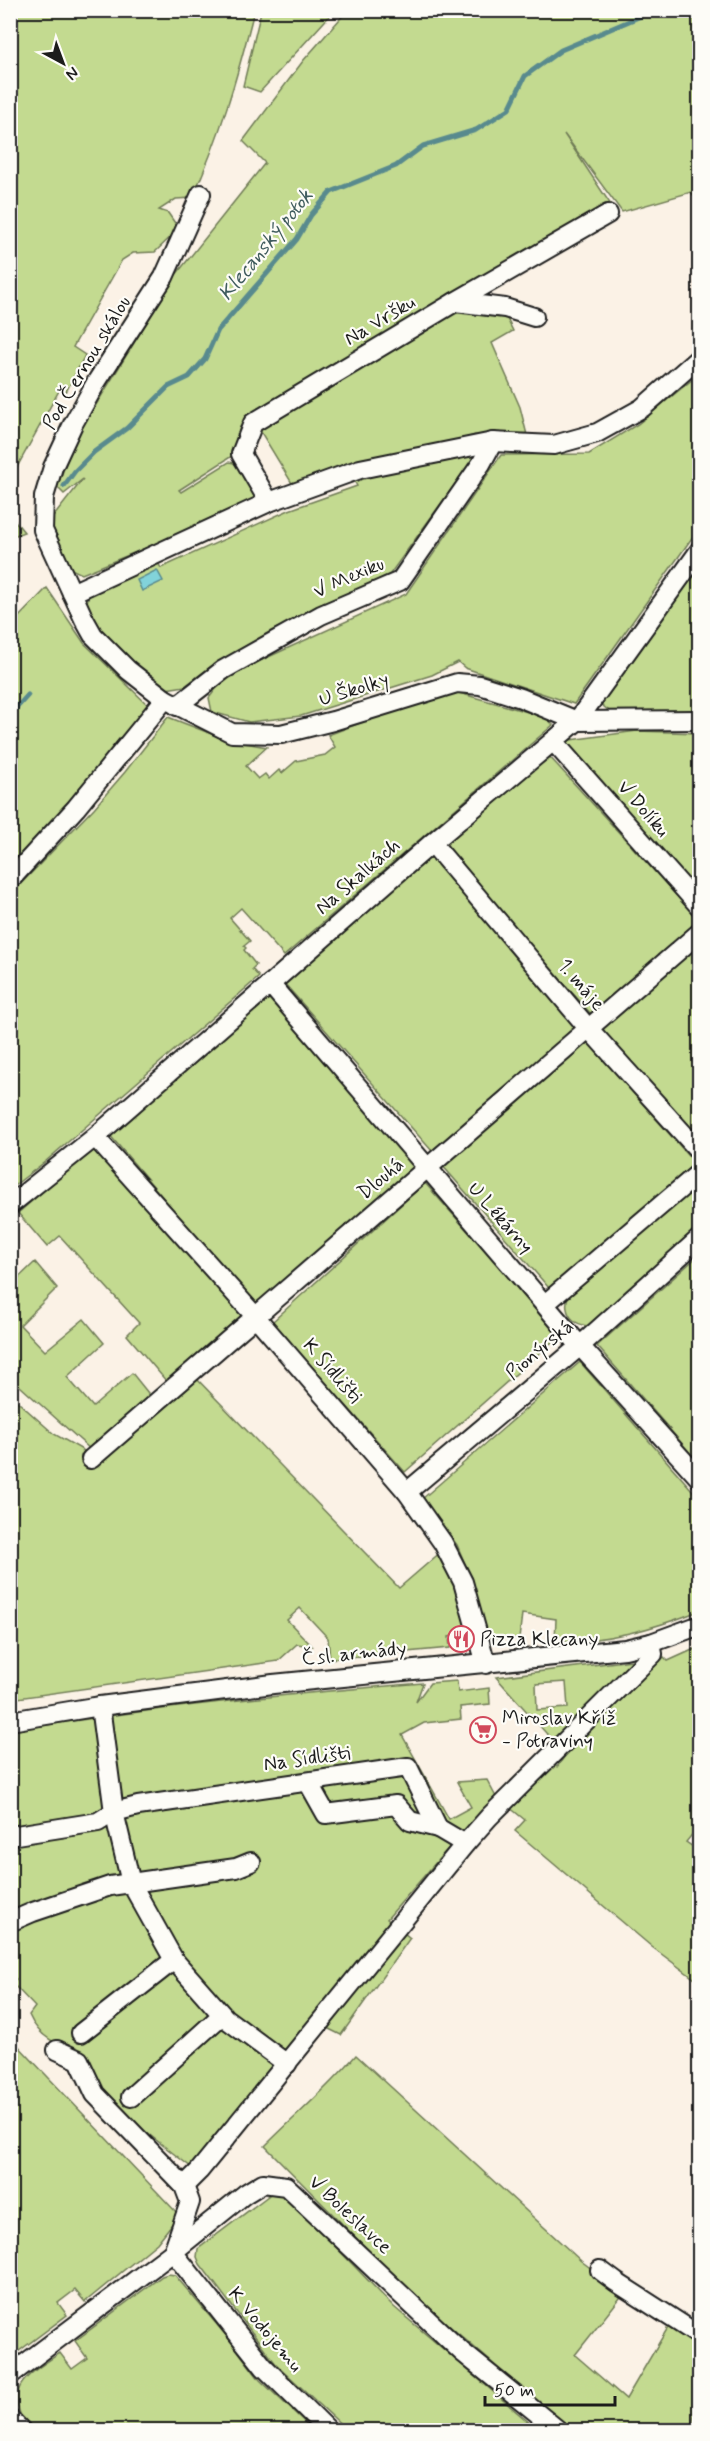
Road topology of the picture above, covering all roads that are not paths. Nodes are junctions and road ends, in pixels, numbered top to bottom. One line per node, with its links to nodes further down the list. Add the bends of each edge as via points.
1 (201, 194): 9 (street, Pod Černou skálou, via 164,277 97,381 53,467 44,497 43,530)
2 (608, 214): 3 (street, Na Vršku)
3 (455, 302): 4 (street, via 505,308); 7 (street, Na Vršku, via 253,423 241,454)
4 (534, 317)
5 (699, 357): 6 (street, via 642,408 597,433 554,445)
6 (493, 442): 7 (street, via 360,469); 10 (street, V Mexiku, via 400,581 321,615)
7 (269, 502): 9 (street)
8 (699, 550): 12 (street, Na Skalkách)
9 (72, 593): 10 (street, U Školky, via 93,635 128,670)
10 (171, 702): 12 (street, U Školky, via 232,733 280,734 457,683 480,685); 15 (street, V Mexiku)
11 (699, 720): 12 (street, U Školky)
12 (577, 721): 13 (street, Na Skalkách)
13 (553, 741): 14 (street, Na Skalkách); 16 (street, V Dolíku)
14 (432, 843): 18 (street, Na Skalkách); 19 (street, 1. máje)
15 (10, 880)
16 (699, 908)
17 (699, 932): 19 (street, Dlouhá)
18 (270, 984): 20 (street, Na Skalkách); 22 (street, U Lékárny)
19 (588, 1028): 21 (street, 1. máje); 22 (street, Dlouhá)
20 (95, 1137): 24 (street, Na Skalkách); 27 (street, K Sídlišti)
21 (699, 1152)
22 (428, 1169): 26 (street, U Lékárny); 27 (street, Dlouhá)
23 (699, 1172): 26 (street, Pionýrská)
24 (10, 1205)
25 (699, 1238): 28 (street, Pionýrská)
26 (545, 1304): 28 (street, U Lékárny)
27 (255, 1316): 29 (street, Dlouhá); 31 (street, K Sídlišti)
28 (580, 1346): 30 (street, U Lékárny); 31 (street, Pionýrská)
29 (91, 1459)
30 (699, 1479)
31 (407, 1492): 34 (street, K Sídlišti, via 443,1543 463,1582)
32 (699, 1625): 33 (street, Čsl. armády)
33 (651, 1643): 34 (street, Čsl. armády); 41 (street, via 653,1654)
34 (486, 1664): 35 (street, Čsl. armády, via 273,1684)
35 (100, 1706): 36 (street, Čsl. armády); 38 (street)
36 (10, 1721)
37 (308, 1782): 38 (street, Na Sídlišti); 39 (street, via 326,1814 396,1805 410,1821); 39 (street, Na Sídlišti, via 408,1767)
38 (114, 1812): 40 (street, Na Sídlišti, via 98,1822); 43 (street)
39 (438, 1828): 41 (street)
40 (10, 1836)
41 (465, 1844): 49 (street)
42 (251, 1862): 43 (street, via 236,1868)
43 (131, 1883): 44 (street, via 110,1886); 45 (street)
44 (10, 1922)
45 (174, 1960): 46 (street); 47 (street)
46 (222, 2015): 49 (street); 50 (street)
47 (81, 2032)
48 (57, 2050): 51 (street, via 79,2060 94,2094)
49 (287, 2064): 51 (street)
50 (131, 2097)
51 (184, 2186): 52 (street, via 190,2202)
52 (173, 2252): 55 (street, V Boleslavce); 58 (street, K Vodojemu, via 264,2367); 59 (street, V Boleslavce, via 263,2183 286,2186 462,2352)
53 (600, 2270): 54 (street)
54 (699, 2336)
55 (10, 2376)
56 (10, 2419): 57 (street)
57 (21, 2430)
58 (328, 2430)
59 (558, 2430)

